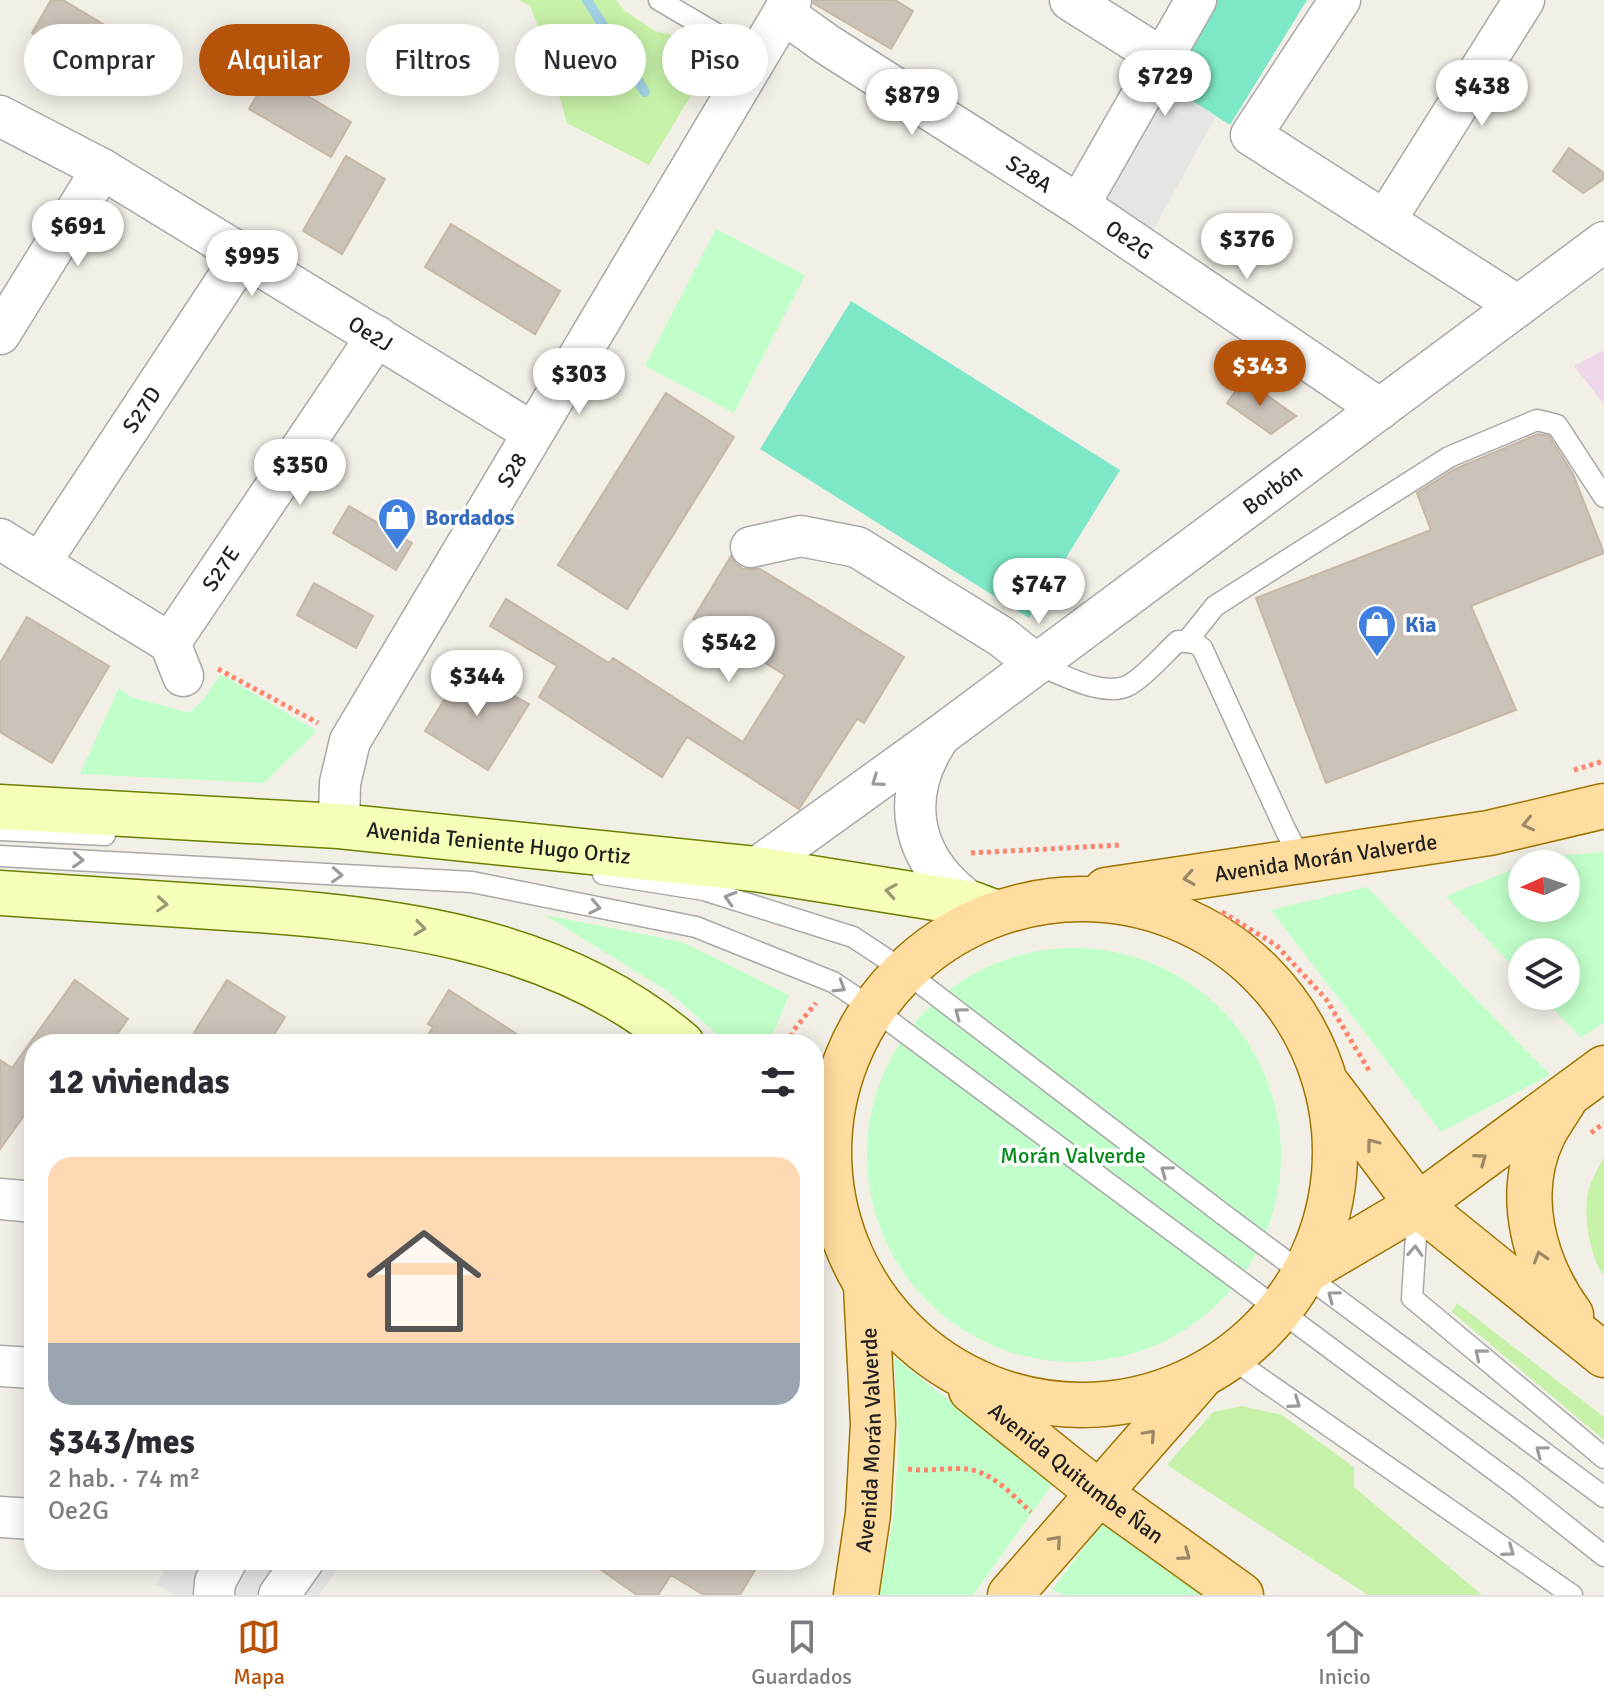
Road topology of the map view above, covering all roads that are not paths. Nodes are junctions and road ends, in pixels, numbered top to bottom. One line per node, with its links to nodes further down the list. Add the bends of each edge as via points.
1 (659, 0): 7 (lane)
2 (1070, 0): 9 (street)
3 (1196, 0): 9 (street, S28A)
4 (1340, 0): 14 (street, via 1251,135)
5 (1524, 0): 14 (street)
6 (787, 6): 8 (street, S28); 13 (street, S28A, via 828,45)
7 (700, 24)
8 (768, 37)
9 (1162, 58): 13 (street, S28A)
10 (733, 96): 21 (street, S28)
11 (0, 116): 12 (street, Oe2J)
12 (102, 169): 16 (street, Oe2J); 18 (street)
13 (1079, 205): 20 (street, Oe2G)
14 (1385, 221): 17 (street)
15 (1604, 242): 17 (street, Borbón)
16 (243, 255): 19 (street, Oe2J); 25 (street, S27D)
17 (1518, 306): 20 (street, Borbón)
18 (0, 334)
19 (377, 336): 21 (street, Oe2J); 25 (street, S27E, via 176,659)
20 (1380, 409): 27 (street, Borbón)
21 (532, 432): 33 (street, S28, via 350,741 340,783)
22 (1604, 497): 26 (lane, via 1557,425 1537,420 1423,473 1215,606)
23 (0, 539): 25 (street)
24 (751, 547): 27 (street, via 801,536 857,547)
25 (40, 563)
26 (1187, 641): 27 (lane, via 1178,641 1130,685 1116,691 1103,691); 35 (lane, via 1202,648 1211,664)
27 (1036, 664): 28 (street, Borbón)
28 (941, 735): 36 (street, Borbón, one-way to 36); 39 (street, Borbón, via 917,781 917,831 938,874 954,891)
29 (1604, 806): 35 (main road, Avenida Morán Valverde, one-way to 35, via 1489,833)
30 (0, 807): 33 (main road, Avenida Teniente Hugo Ortiz)
31 (0, 830): 32 (lane)
32 (126, 836)
33 (343, 836): 36 (main road, Avenida Teniente Hugo Ortiz); 40 (lane, one-way to 33, via 853,937 704,890)
34 (0, 856): 41 (lane, one-way to 41, via 472,882 696,927 833,982)
35 (1302, 861): 38 (main road, Avenida Morán Valverde, one-way to 38)
36 (755, 869): 39 (main road, Avenida Teniente Hugo Ortiz, one-way to 36)
37 (0, 893): 42 (main road, one-way to 42, via 314,913 434,930 536,959 586,981)
38 (1045, 899): 39 (main road); 44 (main road, via 1118,899 1188,920 1249,960 1296,1015)
39 (984, 908): 40 (main road)
40 (903, 970): 41 (main road); 50 (lane, one-way to 40)
41 (872, 1008): 49 (main road, via 841,1072); 52 (lane)
42 (668, 1034)
43 (1604, 1068): 45 (main road)
44 (1326, 1083): 48 (main road, one-way to 44); 50 (main road, via 1336,1146 1329,1210)
45 (1567, 1096): 48 (main road, one-way to 45); 54 (main road, one-way to 45, via 1542,1267 1530,1224 1530,1180 1543,1135)
46 (0, 1199): 47 (street)
47 (24, 1201)
48 (1418, 1205): 50 (main road); 54 (main road); 58 (lane, one-way to 48, via 1412,1298)
49 (825, 1209): 51 (main road)
50 (1305, 1273): 52 (main road); 60 (lane, one-way to 50)
51 (866, 1286): 53 (main road); 68 (main road, Avenida Morán Valverde, via 873,1424)
52 (1281, 1311): 57 (main road); 63 (lane)
53 (917, 1345): 57 (main road, via 981,1386 1054,1406 1130,1403); 59 (main road, Avenida Quitumbe Ñan)
54 (1599, 1351)
55 (0, 1366): 56 (street)
56 (24, 1367)
57 (1216, 1368): 59 (main road, one-way to 57); 71 (lane, one-way to 71)
58 (1604, 1458)
59 (1099, 1493): 69 (main road, one-way to 59); 70 (main road, Avenida Quitumbe Ñan, one-way to 70)
60 (1604, 1497)
61 (0, 1517): 62 (street)
62 (24, 1518)
63 (1604, 1556)
64 (222, 1570): 66 (street)
65 (297, 1570): 67 (street)
66 (214, 1595)
67 (279, 1595)
68 (856, 1595)
69 (1010, 1595)
70 (1241, 1595)
71 (1572, 1595)

